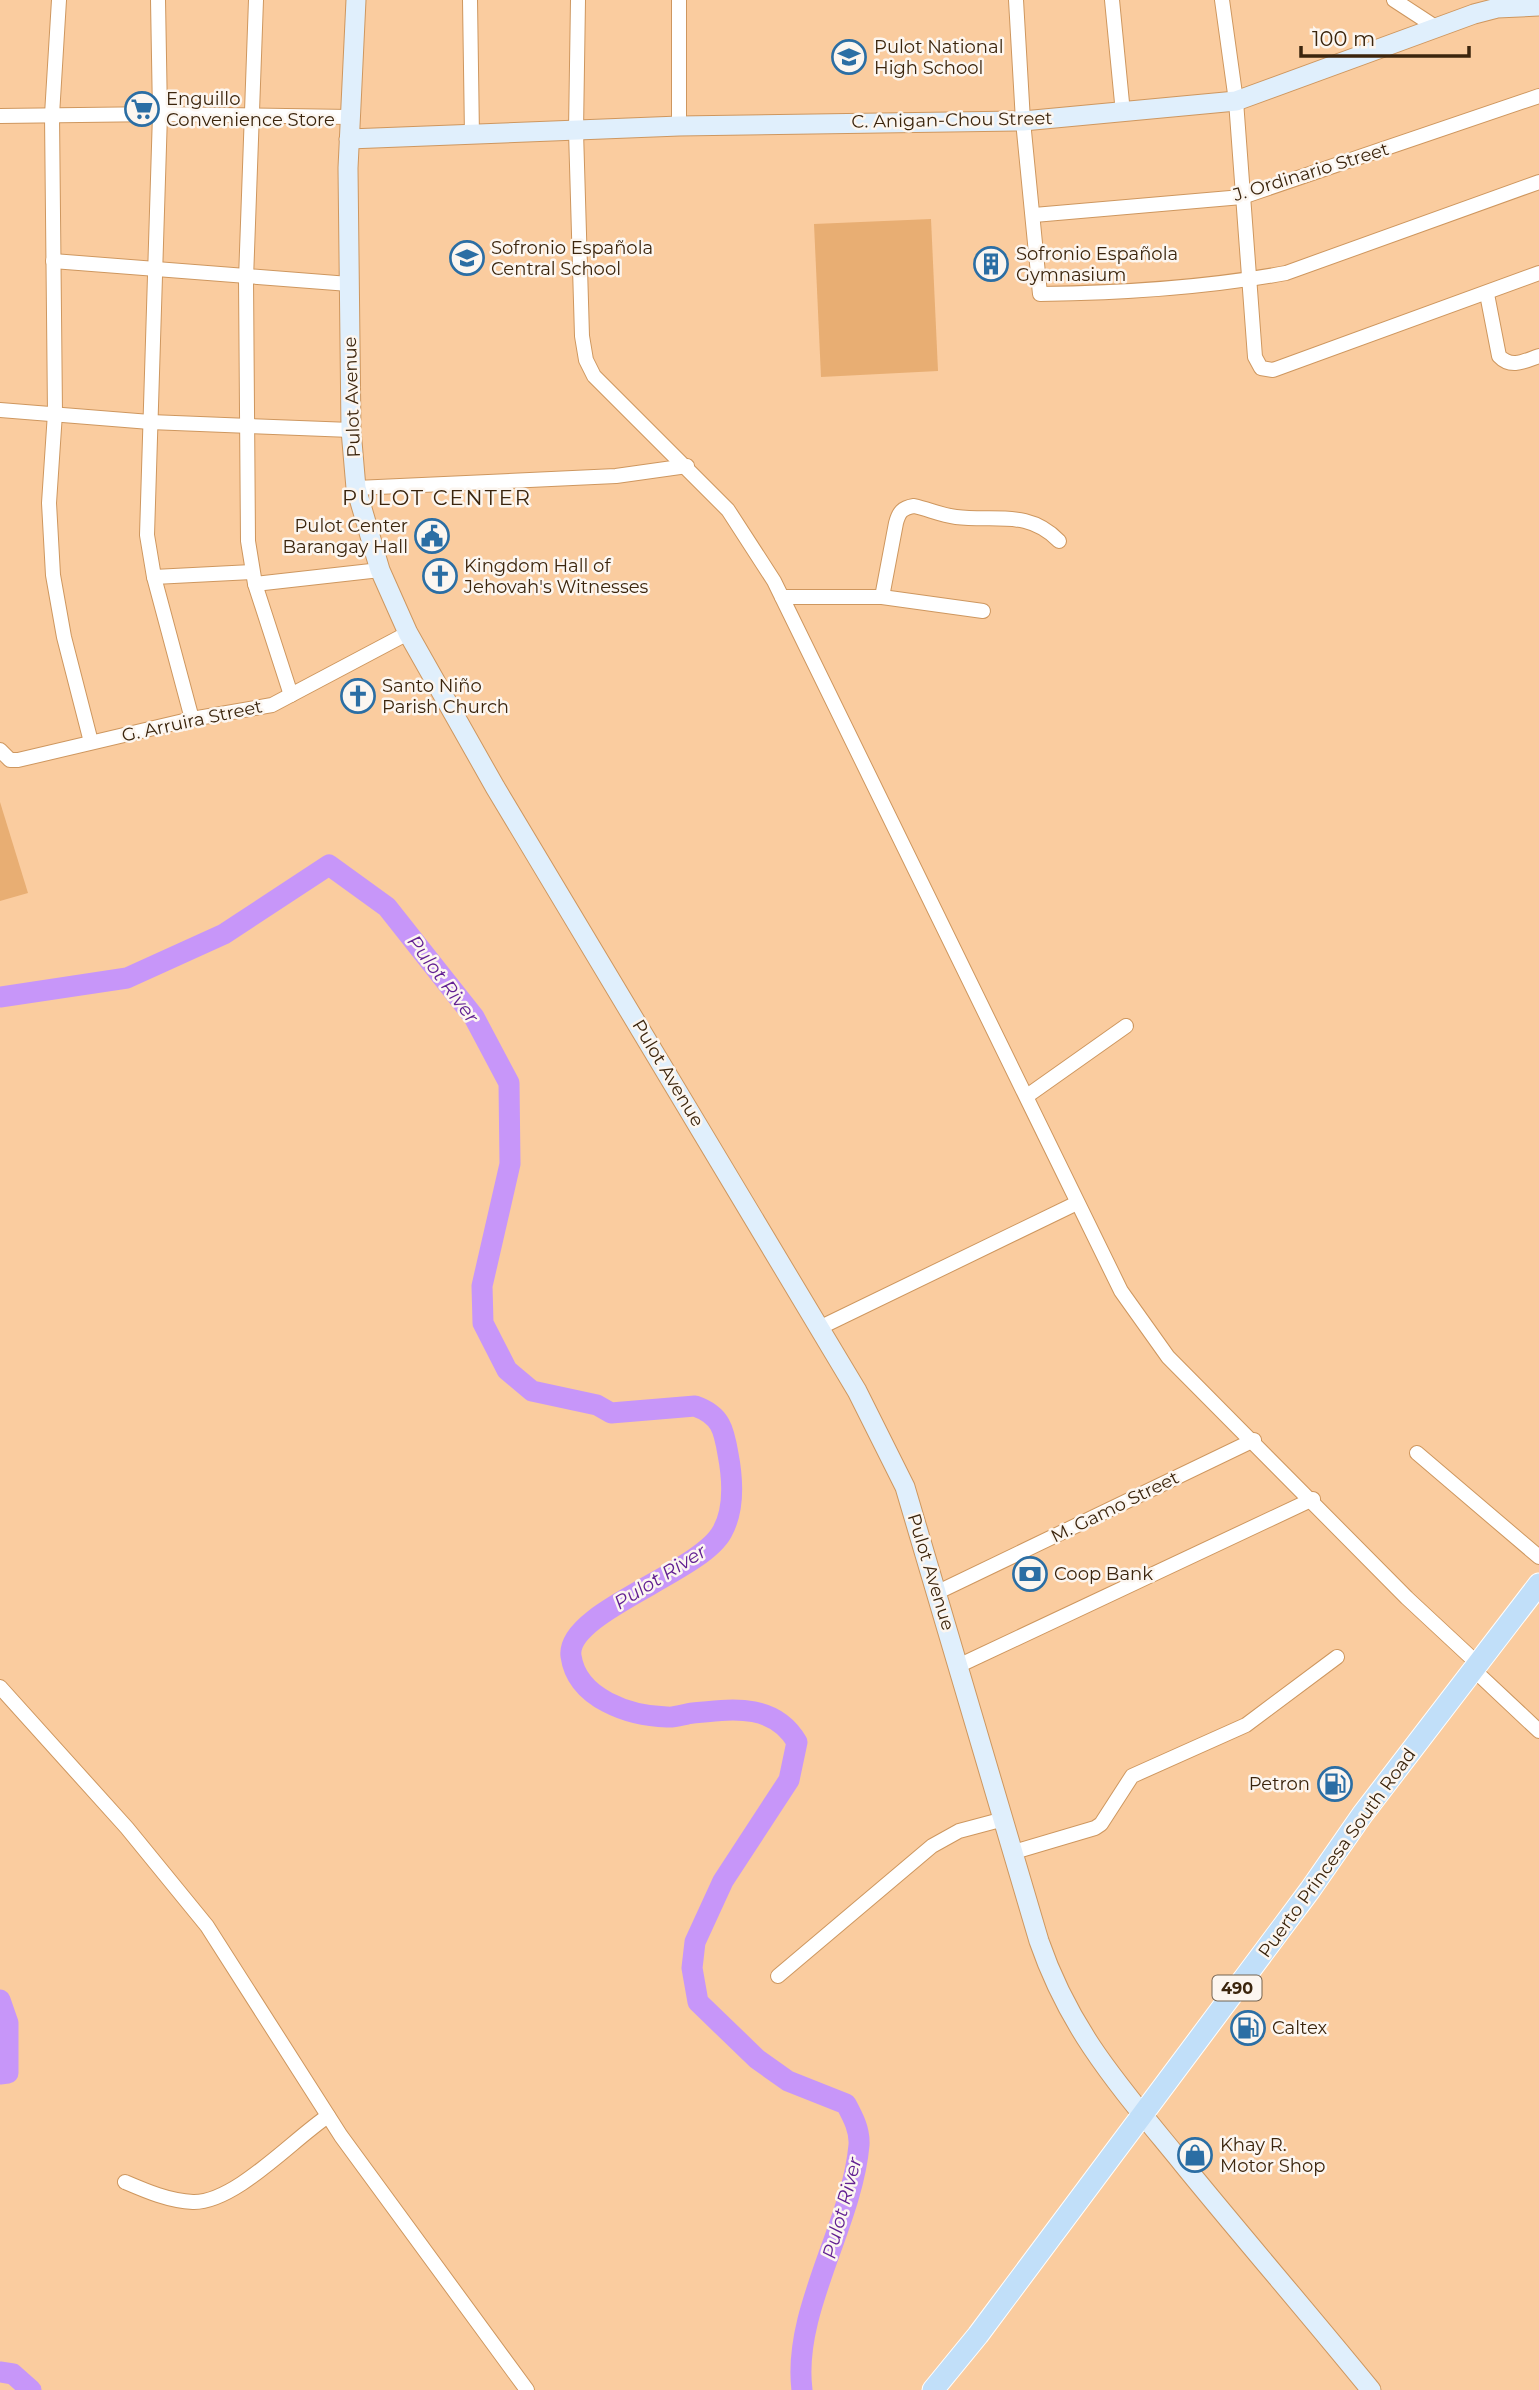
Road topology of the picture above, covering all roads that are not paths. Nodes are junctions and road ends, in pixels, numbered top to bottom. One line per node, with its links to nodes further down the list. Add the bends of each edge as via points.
1 (59, 0): 18 (street)
2 (158, 0): 17 (street)
3 (256, 0): 19 (street)
4 (356, 0): 21 (street, Pulot Avenue)
5 (470, 0): 25 (street)
6 (578, 0): 24 (street)
7 (679, 0): 23 (street)
8 (1016, 0): 22 (street)
9 (1112, 0): 16 (street)
10 (1222, 0): 15 (street)
11 (1394, 0): 13 (street)
12 (1539, 6): 13 (street, C. Anigan-Chou Street, via 1497,8)
13 (1437, 28): 15 (street, C. Anigan-Chou Street)
14 (1539, 96): 28 (street, J. Ordinario Street)
15 (1236, 101): 16 (street, C. Anigan-Chou Street); 28 (street)
16 (1123, 113): 22 (street, C. Anigan-Chou Street)
17 (159, 114): 18 (street); 19 (street); 31 (street)
18 (52, 115): 20 (street); 30 (street)
19 (253, 115): 21 (street); 33 (street)
20 (0, 116)
21 (350, 117): 26 (street, Pulot Avenue)
22 (1023, 121): 23 (street, C. Anigan-Chou Street); 29 (street)
23 (679, 126): 24 (street, C. Anigan-Chou Street)
24 (576, 131): 25 (street, C. Anigan-Chou Street); 43 (street, via 586,360 594,376)
25 (472, 136): 26 (street, C. Anigan-Chou Street)
26 (349, 139): 35 (street, Pulot Avenue)
27 (1539, 181): 34 (street, via 1335,256)
28 (1242, 197): 29 (street, J. Ordinario Street); 34 (street)
29 (1034, 215): 34 (street, via 1040,294 1116,293)
30 (54, 261): 31 (street); 39 (street)
31 (156, 270): 33 (street); 40 (street)
32 (1539, 273): 36 (street)
33 (246, 279): 35 (street); 41 (street)
34 (1249, 280): 36 (street, via 1255,357 1261,368 1273,370)
35 (349, 284): 42 (street, Pulot Avenue)
36 (1487, 293): 37 (street, via 1499,356 1510,363)
37 (1539, 356)
38 (0, 410): 39 (street)
39 (55, 413): 40 (street); 55 (street, via 49,503 53,575)
40 (150, 422): 41 (street); 47 (street, via 147,535)
41 (249, 425): 42 (street); 48 (street, via 248,541)
42 (351, 430): 44 (street, Pulot Avenue)
43 (687, 466): 44 (street, via 589,478); 49 (street, via 728,510)
44 (356, 488): 46 (street, Pulot Avenue)
45 (1059, 541): 50 (street, via 1041,525 1023,519 956,517 907,507 896,523)
46 (380, 570): 48 (street); 52 (street, Pulot Avenue)
47 (154, 577): 48 (street); 54 (street)
48 (253, 578): 53 (street)
49 (782, 597): 50 (street); 58 (street)
50 (882, 597): 51 (street)
51 (983, 611)
52 (408, 633): 53 (street, G. Arruira Street); 60 (street, Pulot Avenue, via 495,787)
53 (291, 695): 54 (street, G. Arruira Street, via 272,705)
54 (192, 719): 55 (street, G. Arruira Street)
55 (91, 743): 56 (street, G. Arruira Street, via 18,760)
56 (2, 753)
57 (1125, 1026): 58 (street)
58 (1027, 1096): 59 (street)
59 (1077, 1203): 60 (street); 61 (street, via 1140,1322 1168,1357)
60 (820, 1328): 66 (street, Pulot Avenue, via 892,1456)
61 (1254, 1440): 63 (street); 66 (street, M. Gamo Street)
62 (1417, 1454): 64 (street)
63 (1313, 1499): 68 (street); 69 (street)
64 (1539, 1557)
65 (1539, 1584): 69 (main road, Puerto Princesa South Road / 490)
66 (938, 1592): 68 (street, Pulot Avenue)
67 (1337, 1657): 73 (street, via 1246,1725 1132,1776 1101,1824)
68 (960, 1665): 72 (street, Pulot Avenue)
69 (1476, 1667): 71 (street); 75 (main road, Puerto Princesa South Road / 490)
70 (0, 1687): 76 (street, via 196,1911)
71 (1539, 1731)
72 (1004, 1819): 73 (street, Pulot Avenue); 74 (street, via 959,1831 932,1846)
73 (1014, 1852): 75 (street, Pulot Avenue, via 1061,1998 1088,2046)
74 (778, 1976)
75 (1142, 2113): 79 (main road, Puerto Princesa South Road / 490); 80 (street, Pulot Avenue)
76 (328, 2116): 77 (street, via 226,2195 193,2202); 78 (street)
77 (125, 2182)
78 (527, 2390)
79 (933, 2390)
80 (1371, 2390)

